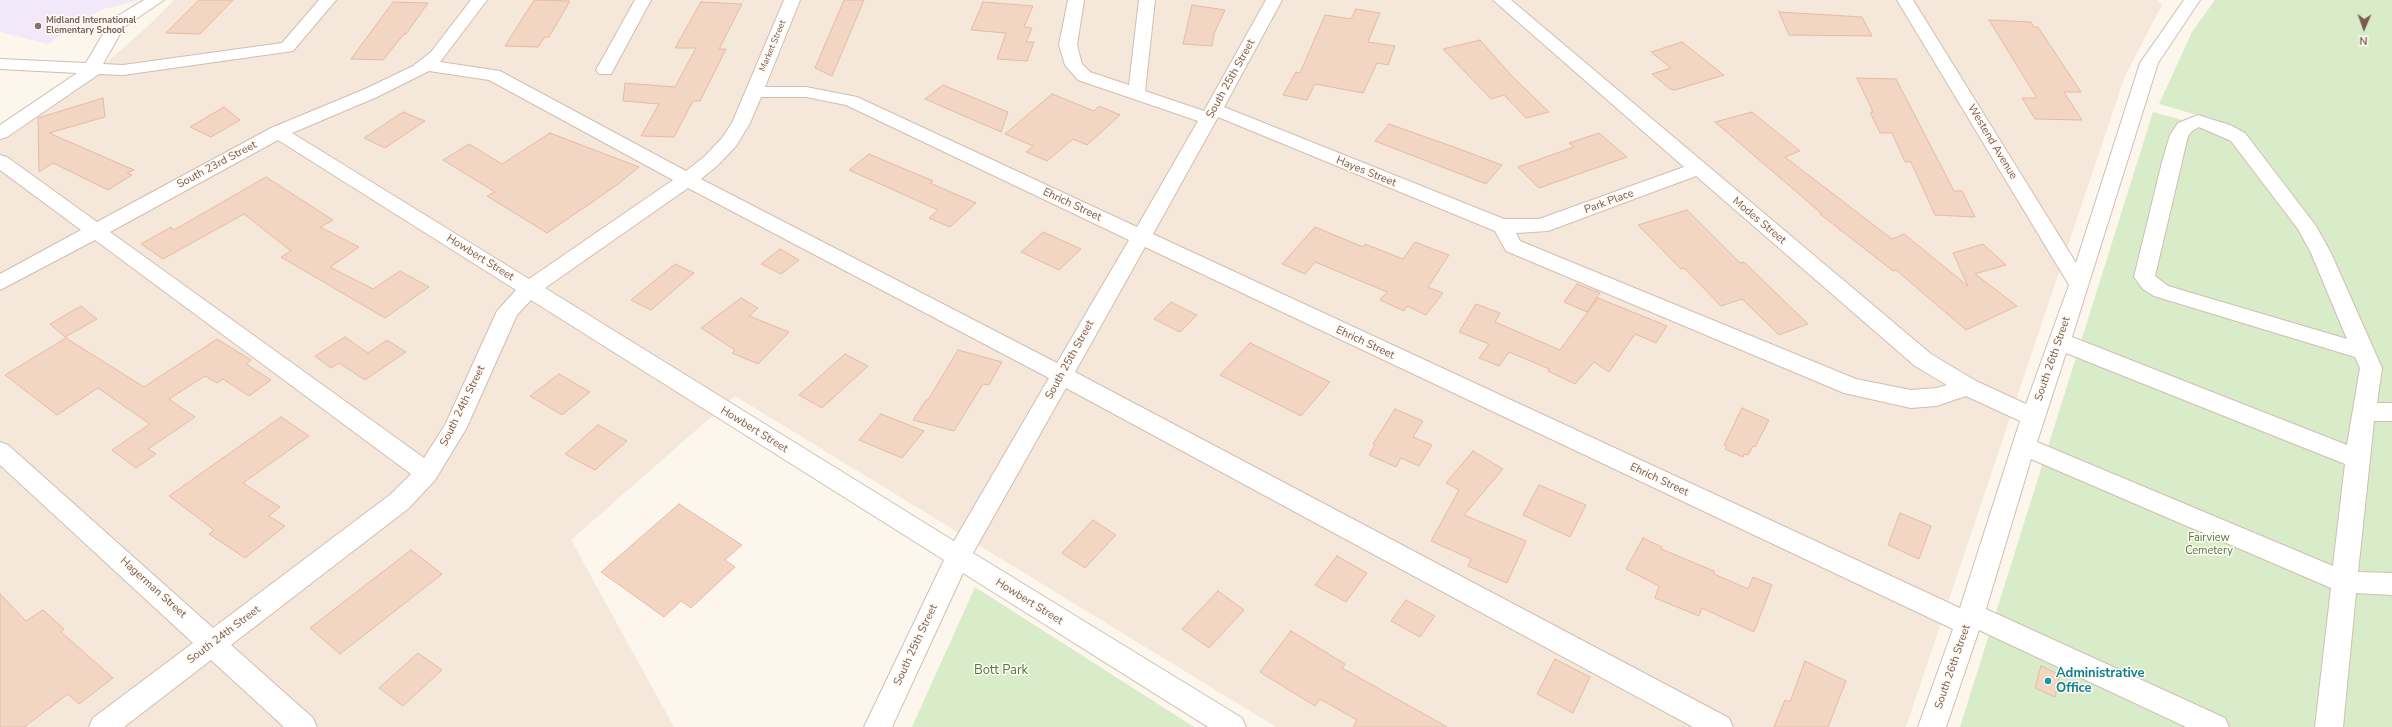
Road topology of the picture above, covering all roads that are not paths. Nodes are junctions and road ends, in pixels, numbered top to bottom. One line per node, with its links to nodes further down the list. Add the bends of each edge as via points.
1 (156, 0): 14 (street, via 117,24)
2 (328, 0): 14 (street, via 287,47 123,70)
3 (479, 0): 12 (street)
4 (643, 0): 15 (street)
5 (792, 0): 16 (street, Market Street)
6 (1076, 0): 17 (street, Hayes Street, via 1068,45 1074,65 1084,76)
7 (1147, 0): 17 (street)
8 (1274, 0): 18 (street, South 25th Street)
9 (1501, 0): 22 (street, Modes Street)
10 (1905, 0): 28 (street, Westend Avenue)
11 (2192, 0): 28 (street, South 26th Street, via 2149,63)
12 (432, 60): 19 (street, South 23rd Street, via 371,93); 23 (street, via 494,76)
13 (0, 64): 14 (street)
14 (93, 69): 20 (street)
15 (605, 70)
16 (754, 92): 23 (street, South 24th Street, via 730,142); 26 (street, Ehrich Street, via 806,92 851,101)
17 (1136, 93): 18 (street, Hayes Street)
18 (1212, 114): 24 (street, Hayes Street); 26 (street, South 25th Street)
19 (278, 132): 25 (street, South 23rd Street); 29 (street, Howbert Street)
20 (0, 134)
21 (0, 161): 25 (street)
22 (1697, 169): 24 (street, Park Place, via 1542,226); 33 (street, Modes Street, via 1923,360)
23 (687, 180): 29 (street, South 24th Street); 32 (street)
24 (1511, 226): 33 (street, via 1513,246 1852,387 1911,399 1936,397)
25 (97, 230): 27 (street, South 23rd Street); 40 (street)
26 (1139, 237): 32 (street, South 25th Street); 44 (street, Ehrich Street)
27 (0, 283)
28 (2078, 284): 30 (street, South 26th Street)
29 (529, 290): 40 (street, South 24th Street, via 508,311 454,429); 41 (street, Howbert Street)
30 (2059, 341): 36 (street, South 26th Street); 39 (street)
31 (2362, 351): 31 (street, via 2161,290 2144,277 2175,149 2184,127 2198,122 2223,129 2238,137 2314,240); 34 (street, via 2371,368)
32 (1061, 375): 41 (street, South 25th Street); 50 (street)
33 (1968, 387): 36 (street, Modes Street)
34 (2364, 412): 35 (street); 39 (street)
35 (2392, 412)
36 (2033, 417): 37 (street, South 26th Street)
37 (2024, 446): 42 (street); 44 (street, South 26th Street)
38 (0, 451): 45 (street, Hagerman Street)
39 (2357, 459): 42 (street)
40 (427, 473): 45 (street, South 24th Street, via 400,501)
41 (958, 557): 48 (street, South 25th Street); 49 (street, Howbert Street)
42 (2344, 582): 43 (street); 53 (street)
43 (2392, 584)
44 (1970, 619): 51 (street, South 26th Street); 52 (street, Ehrich Street)
45 (214, 643): 46 (street, South 24th Street); 47 (street, Hagerman Street)
46 (103, 727)
47 (304, 727)
48 (878, 727)
49 (1232, 727)
50 (1719, 727)
51 (1932, 727)
52 (2215, 727)
53 (2329, 727)

